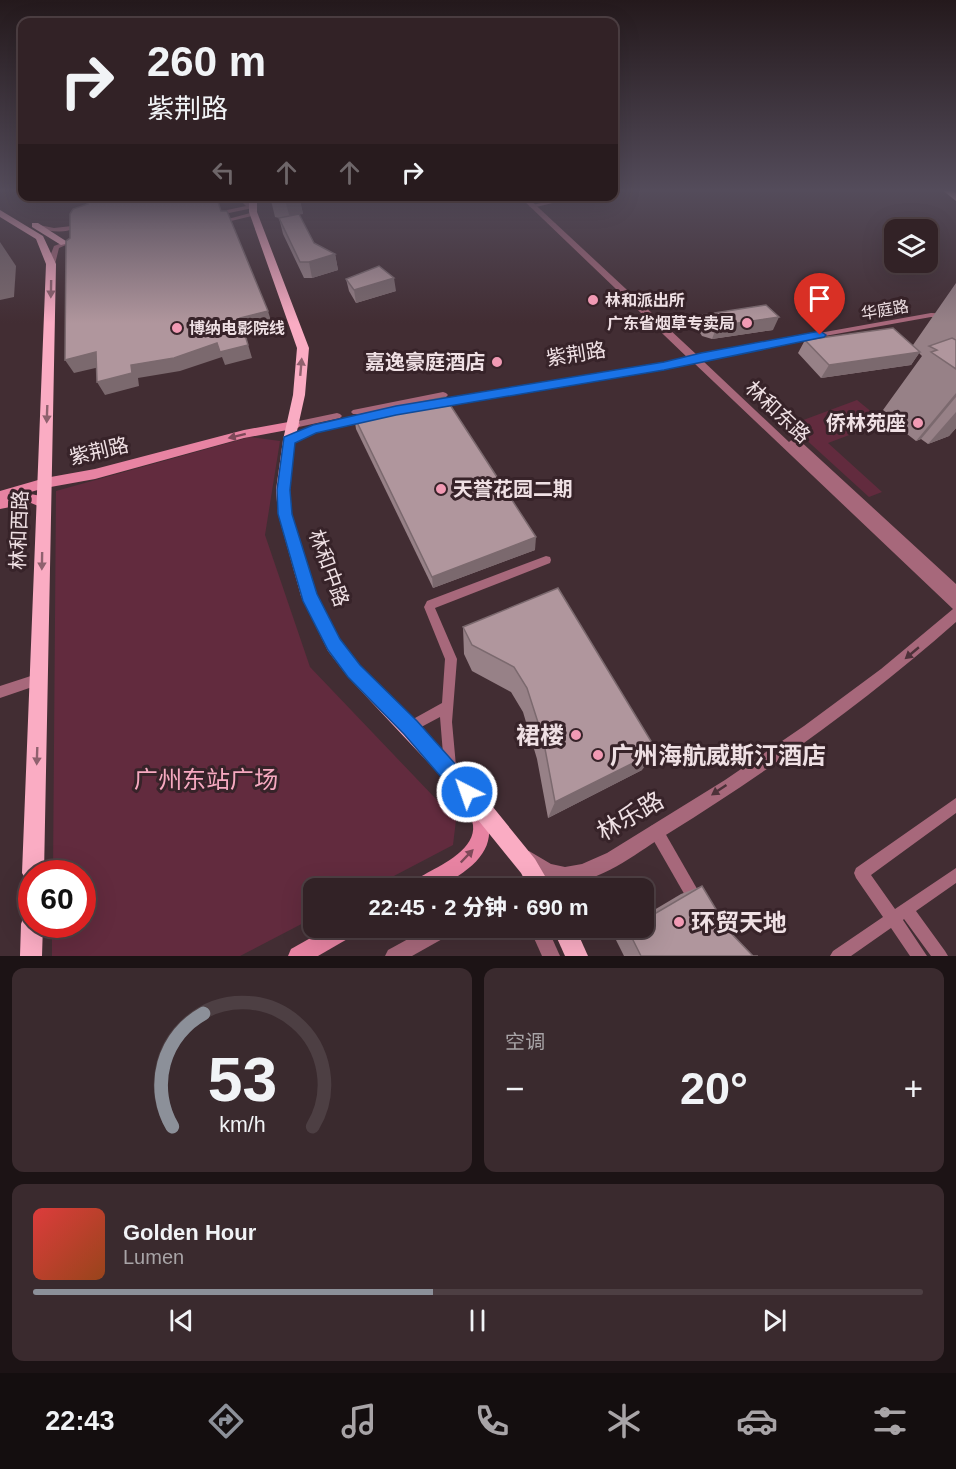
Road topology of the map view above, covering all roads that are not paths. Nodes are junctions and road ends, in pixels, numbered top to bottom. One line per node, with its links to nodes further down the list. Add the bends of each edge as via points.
1 (34, 234): 7 (main road, 林和西路)
2 (54, 234): 5 (street)
3 (261, 234): 11 (main road, 林和中路, one-way to 3, via 303,348)
4 (565, 234): 10 (street, 林和东路)
5 (50, 235): 6 (main road); 7 (street)
6 (69, 244): 8 (street)
7 (44, 245): 8 (main road, 林和西路)
8 (52, 258): 12 (main road, 林和西路, one-way to 12)
9 (956, 316): 10 (street, 华庭路, via 931,315)
10 (697, 357): 11 (street, 紫荆路); 11 (street, 紫荆路, via 436,396); 17 (street, 林和东路); 18 (street, 林和东路)
11 (292, 432): 12 (main road, 紫荆路, one-way to 12, via 234,437 95,474); 23 (main road, 林和中路, via 284,490 285,514 309,596 334,645 354,671)
12 (45, 483): 13 (main road, 紫荆路); 14 (main road, 林和西路)
13 (0, 495)
14 (43, 503): 15 (main road, via 32,498); 20 (main road, 林和西路, one-way to 20)
15 (0, 504)
16 (546, 560): 22 (street, via 431,604 451,659)
17 (956, 592)
18 (956, 605)
19 (956, 614): 27 (street, 林乐路, one-way to 27, via 874,683)
20 (40, 680): 21 (street); 28 (main road, 林和西路, one-way to 28)
21 (0, 692)
22 (446, 707): 23 (street); 24 (street)
23 (410, 727): 24 (main road, 林和中路)
24 (450, 772): 25 (main road, 林和中路)
25 (467, 792): 27 (street, 林乐路, via 531,861 550,873 570,875 588,869); 30 (main road, one-way to 25, via 458,866 477,846 481,835 481,818); 31 (main road, 林和中路)
26 (956, 806): 45 (street, via 861,873)
27 (656, 831): 33 (street)
28 (33, 860)
29 (956, 875): 32 (street)
30 (437, 878)
31 (535, 878)
32 (906, 909): 44 (street); 46 (street)
33 (701, 910)
34 (32, 938): 39 (main road)
35 (329, 938): 40 (main road)
36 (427, 938): 41 (street)
37 (543, 938): 42 (street)
38 (568, 938): 43 (main road)
39 (31, 956)
40 (297, 956)
41 (394, 956)
42 (551, 956)
43 (577, 956)
44 (838, 956)
45 (919, 956)
46 (940, 956)

